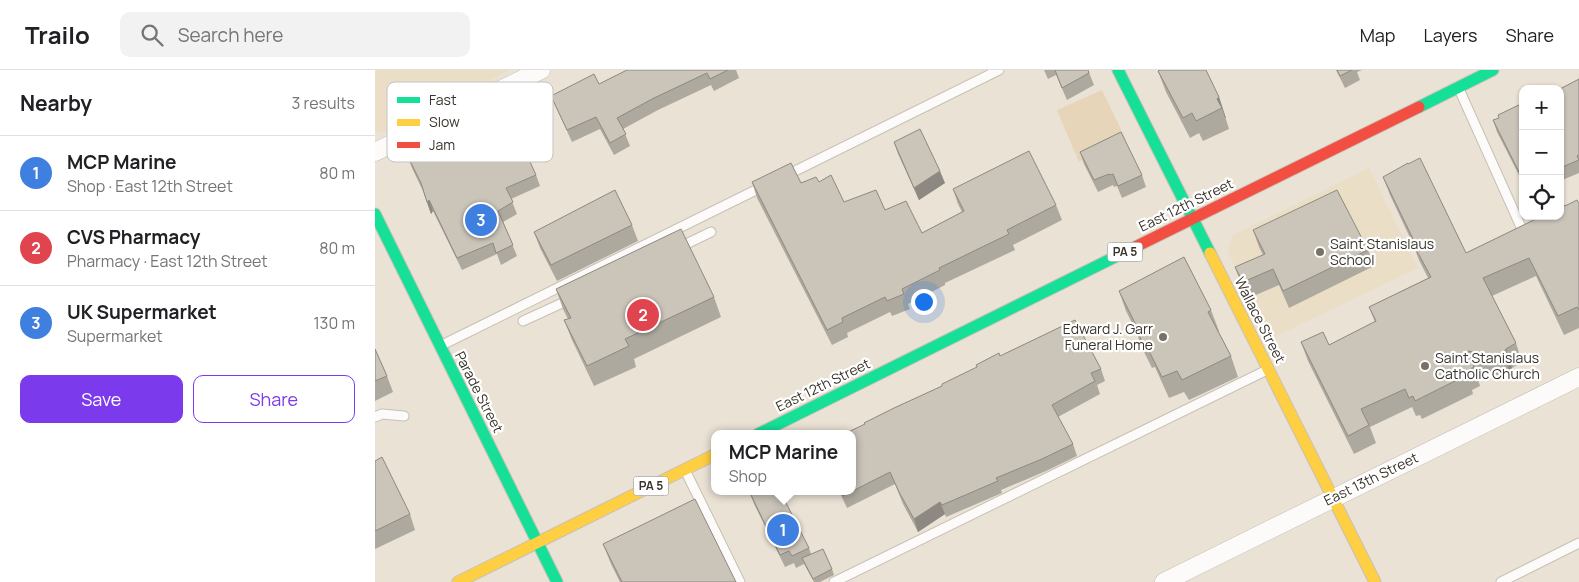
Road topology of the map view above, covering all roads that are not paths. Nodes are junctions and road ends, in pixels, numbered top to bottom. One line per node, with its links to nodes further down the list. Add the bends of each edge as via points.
1 (541, 70): 5 (street)
2 (999, 70): 16 (lane)
3 (1118, 70): 10 (main road, Wallace Street)
4 (1493, 70): 6 (main road, East 12th Street / PA 5)
5 (517, 82)
6 (1458, 87): 10 (main road, East 12th Street / PA 5); 12 (lane, via 1526,237)
7 (387, 146): 8 (street)
8 (375, 152)
9 (375, 214): 16 (main road, Parade Street)
10 (1193, 218): 17 (main road, Wallace Street); 21 (main road, East 12th Street / PA 5)
11 (711, 232): 13 (lane)
12 (1535, 233)
13 (668, 253)
14 (582, 293): 15 (lane)
15 (523, 321)
16 (439, 346): 25 (main road, Parade Street)
17 (1268, 370): 24 (main road, Wallace Street); 30 (lane)
18 (1579, 376): 24 (street, East 13th Street)
19 (404, 416): 20 (lane, via 382,414)
20 (375, 417)
21 (766, 430)
22 (711, 457): 23 (main road, PA 5)
23 (685, 470): 25 (main road, PA 5); 29 (lane)
24 (1334, 498): 31 (street, East 13th Street); 32 (main road, Wallace Street)
25 (538, 543): 27 (main road, PA 5); 28 (main road, Parade Street)
26 (1579, 543): 33 (lane)
27 (458, 582)
28 (557, 582)
29 (740, 582)
30 (834, 582)
31 (1164, 582)
32 (1375, 582)
33 (1501, 582)

